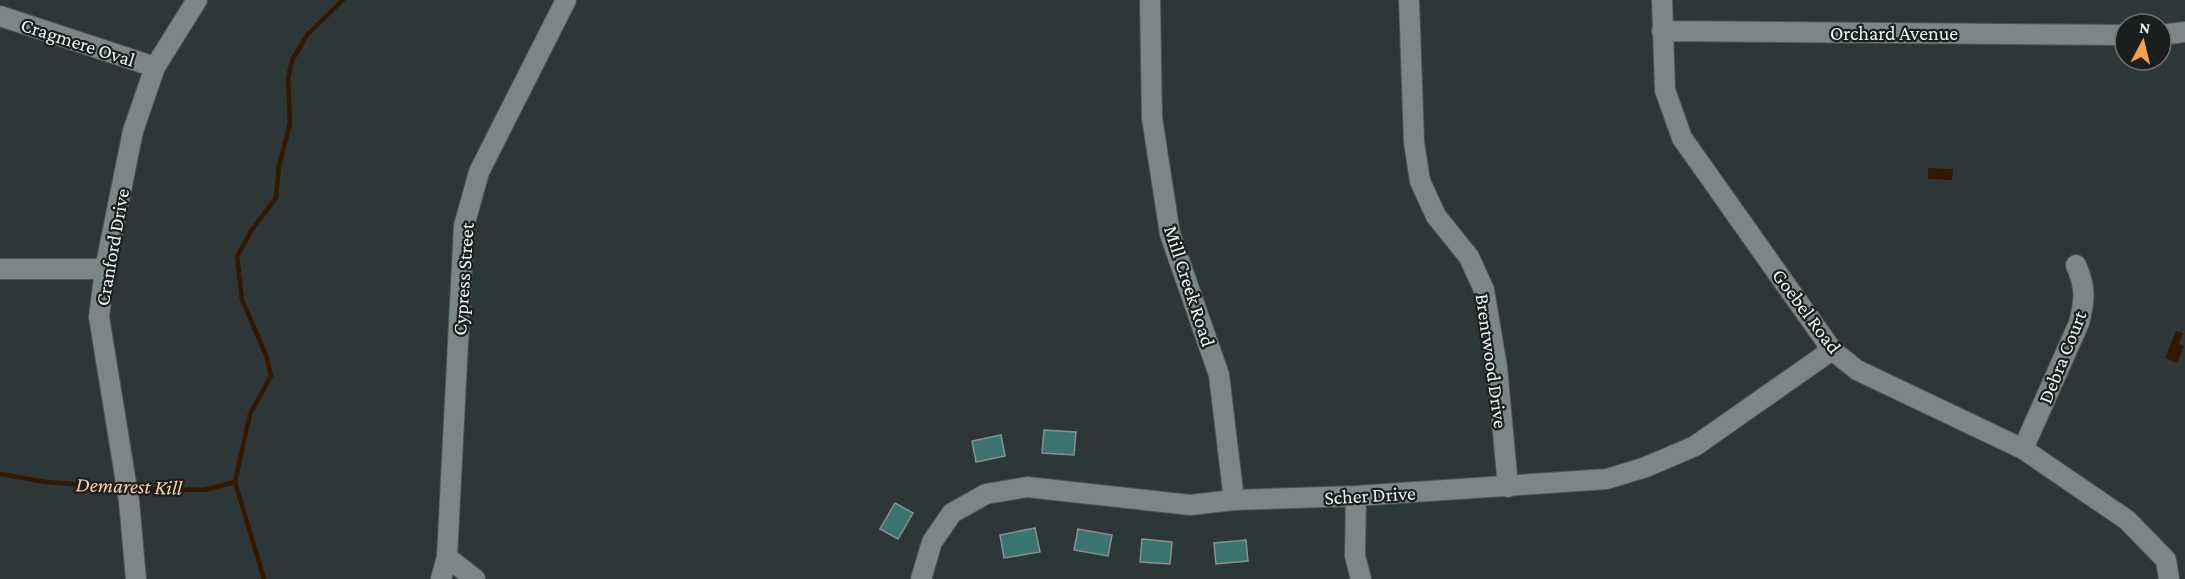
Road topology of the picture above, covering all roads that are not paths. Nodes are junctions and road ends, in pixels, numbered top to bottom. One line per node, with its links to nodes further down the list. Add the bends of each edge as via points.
1 (197, 0): 9 (street, Cranford Drive)
2 (566, 0): 18 (street, Cypress Street, via 479,172 464,226)
3 (1150, 0): 17 (street, Mill Creek Road, via 1152,118 1170,234 1219,375)
4 (1409, 0): 15 (street, Brentwood Drive, via 1414,133 1420,181 1437,216 1469,257 1484,290 1497,367)
5 (1662, 0): 7 (street, Goebel Road)
6 (0, 16): 9 (street, Cragmere Oval)
7 (1662, 31): 8 (street, Orchard Avenue); 13 (street, Goebel Road, via 1665,90 1682,138)
8 (2113, 35)
9 (155, 67): 12 (street, Cranford Drive, via 133,131)
10 (2076, 265): 14 (street, Debra Court, via 2084,283 2079,323)
11 (0, 269): 12 (street)
12 (105, 269): 19 (street, Cranford Drive, via 99,317 129,499)
13 (1832, 350): 14 (street, Goebel Road, via 1857,370); 15 (street, Scher Drive, via 1695,446 1646,467 1607,479)
14 (2023, 448): 24 (street, Goebel Road, via 2127,520 2166,560)
15 (1508, 488): 16 (street, Scher Drive)
16 (1356, 496): 17 (street, Scher Drive); 23 (street, via 1355,556)
17 (1234, 500): 22 (street, Scher Drive, via 1190,505 1027,487 986,494 952,513 932,542)
18 (447, 557): 20 (street, Cypress Street); 21 (street)
19 (136, 579)
20 (441, 579)
21 (475, 579)
22 (921, 579)
23 (1361, 579)
24 (2169, 579)

